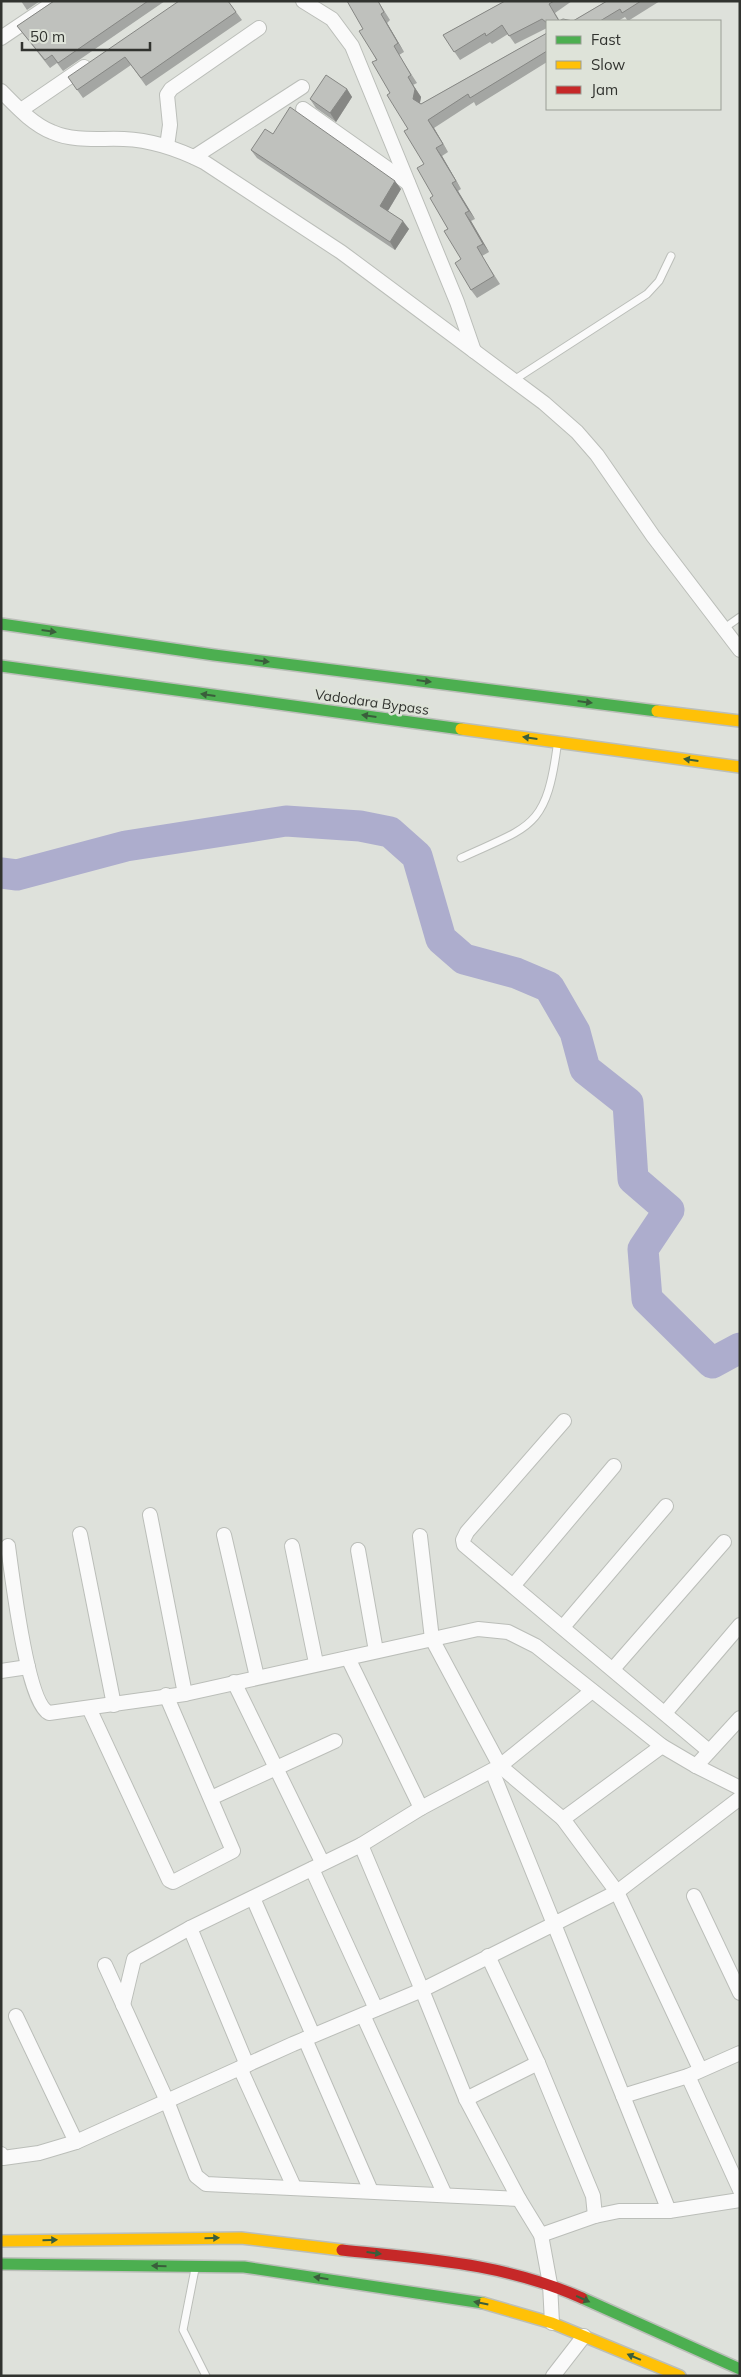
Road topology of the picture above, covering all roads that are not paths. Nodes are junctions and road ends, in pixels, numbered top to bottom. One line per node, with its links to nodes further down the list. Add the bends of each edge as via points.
1 (56, 1): 4 (street)
2 (308, 2): 12 (street, via 332,19 352,46)
3 (259, 28): 10 (street, via 171,89 167,95 170,125)
4 (1, 38)
5 (93, 61): 9 (street)
6 (302, 87): 11 (street)
7 (1, 91): 9 (street)
8 (303, 109): 12 (street)
9 (21, 110): 10 (street, via 45,129 65,136 84,140 140,140)
10 (167, 146): 11 (street)
11 (194, 157): 14 (street, via 341,252)
12 (408, 183): 14 (street)
13 (671, 256): 15 (lane, via 659,282 647,294)
14 (474, 351): 15 (street)
15 (513, 380): 18 (street, via 577,432 597,455 652,536)
16 (740, 617): 18 (lane)
17 (1, 624): 21 (main road, Vadodara Bypass, one-way to 21, via 214,655)
18 (723, 629): 19 (street)
19 (740, 650)
20 (1, 666): 22 (main road, Vadodara Bypass, one-way to 20)
21 (740, 721)
22 (558, 742): 23 (main road, Vadodara Bypass, one-way to 22); 24 (lane, via 553,780 546,802 530,824)
23 (740, 767)
24 (461, 858)
25 (564, 1421): 36 (street, via 463,1540 464,1545)
26 (614, 1466): 36 (street)
27 (666, 1506): 38 (street)
28 (150, 1515): 49 (street)
29 (80, 1534): 51 (street)
30 (224, 1535): 46 (street)
31 (420, 1536): 39 (street)
32 (724, 1542): 44 (street)
33 (8, 1546): 43 (street)
34 (292, 1546): 42 (street)
35 (358, 1550): 40 (street)
36 (513, 1586): 38 (street)
37 (740, 1625): 53 (street)
38 (563, 1627): 44 (street)
39 (432, 1639): 40 (street); 48 (street, via 478,1629 508,1632 536,1646); 60 (street)
40 (376, 1651): 41 (street)
41 (348, 1658): 42 (street); 64 (street)
42 (316, 1663): 46 (street)
43 (28, 1667): 45 (street); 52 (street, via 44,1711)
44 (613, 1669): 53 (street)
45 (1, 1671)
46 (257, 1677): 47 (street)
47 (234, 1682): 49 (street); 59 (street)
48 (592, 1691): 56 (street); 60 (street)
49 (185, 1694): 50 (street)
50 (166, 1695): 51 (street); 62 (street)
51 (114, 1706): 52 (street)
52 (89, 1708): 62 (street, via 171,1882 233,1853)
53 (665, 1712): 57 (street)
54 (740, 1718): 57 (street)
55 (335, 1741): 59 (street)
56 (662, 1746): 58 (street); 65 (street)
57 (709, 1751): 58 (street)
58 (696, 1766): 61 (street)
59 (275, 1769): 62 (street); 67 (street)
60 (496, 1769): 64 (street); 65 (street); 71 (street)
61 (740, 1788)
62 (211, 1798)
63 (740, 1798): 68 (street)
64 (421, 1808): 66 (street)
65 (563, 1819): 68 (street)
66 (361, 1845): 67 (street); 75 (street)
67 (317, 1866): 70 (street); 78 (street)
68 (617, 1892): 71 (street); 85 (street)
69 (694, 1896): 76 (street)
70 (252, 1898): 72 (street); 81 (street)
71 (554, 1924): 73 (street); 86 (street)
72 (190, 1928): 77 (street, via 134,1959); 84 (street)
73 (488, 1956): 75 (street); 83 (street)
74 (105, 1965): 77 (street)
75 (422, 1990): 78 (street); 87 (street)
76 (740, 1993)
77 (123, 2004): 88 (street)
78 (376, 2009): 79 (street)
79 (363, 2014): 81 (street); 94 (street)
80 (16, 2016): 89 (street)
81 (309, 2037): 84 (street); 93 (street)
82 (740, 2053): 85 (street)
83 (538, 2062): 87 (street); 98 (street, via 593,2196)
84 (243, 2067): 88 (street); 91 (street)
85 (694, 2073): 86 (street); 92 (street)
86 (623, 2096): 97 (street)
87 (466, 2099): 95 (street)
88 (167, 2101): 89 (street); 91 (street, via 200,2181 206,2184)
89 (76, 2142): 90 (street, via 39,2153)
90 (2, 2157)
91 (294, 2187): 93 (street)
92 (740, 2190)
93 (371, 2191): 94 (street)
94 (445, 2195): 95 (street)
95 (519, 2199): 99 (street)
96 (740, 2200): 97 (street)
97 (669, 2211): 98 (street, via 620,2211)
98 (595, 2216): 99 (street)
99 (541, 2235): 103 (street)
100 (1, 2241): 103 (main road, one-way to 103, via 241,2238 477,2265)
101 (1, 2264): 102 (main road, one-way to 101)
102 (195, 2266): 104 (main road, one-way to 102, via 484,2303 244,2267); 107 (lane, via 183,2330)
103 (550, 2284): 104 (street); 106 (main road, one-way to 106)
104 (552, 2323): 105 (main road)
105 (584, 2336): 108 (street); 109 (main road, one-way to 105)
106 (740, 2369)
107 (206, 2376)
108 (553, 2376)
109 (680, 2376)

